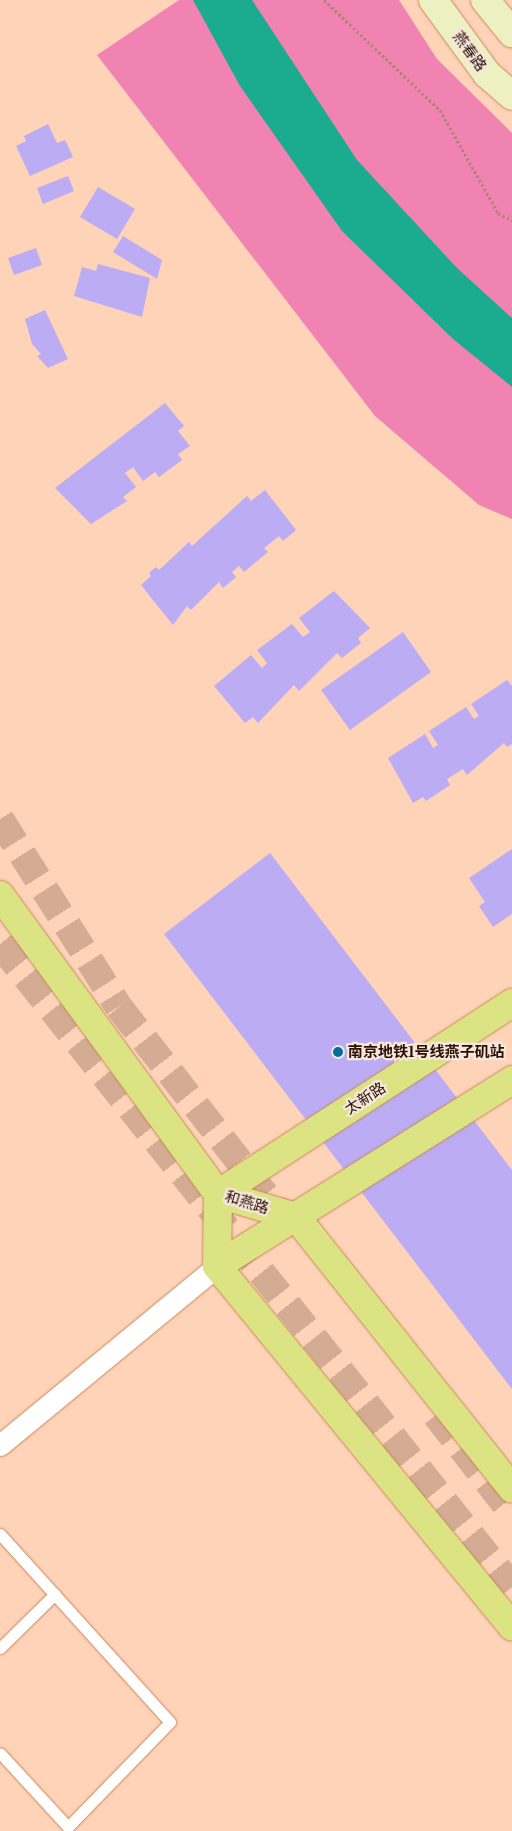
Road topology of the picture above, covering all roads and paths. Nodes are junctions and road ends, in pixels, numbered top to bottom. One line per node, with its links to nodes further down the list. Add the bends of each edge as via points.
1 (324, 0): 6 (path, via 440,110 498,213)
2 (433, 0): 5 (street, 燕春路, via 487,74)
3 (485, 0): 4 (street)
4 (512, 33)
5 (512, 96)
6 (512, 220)
7 (0, 896): 10 (main road, 和燕路)
8 (512, 1003): 10 (main road, 太新路)
9 (512, 1080): 11 (main road)
10 (218, 1194): 11 (main road, 和燕路); 12 (main road)
11 (296, 1217): 12 (main road); 14 (main road)
12 (217, 1266): 13 (street); 17 (main road)
13 (0, 1445)
14 (512, 1489)
15 (0, 1534): 16 (lane)
16 (55, 1594): 18 (lane); 19 (lane, via 170,1722 68,1827)
17 (512, 1627)
18 (0, 1648)
19 (0, 1753)

